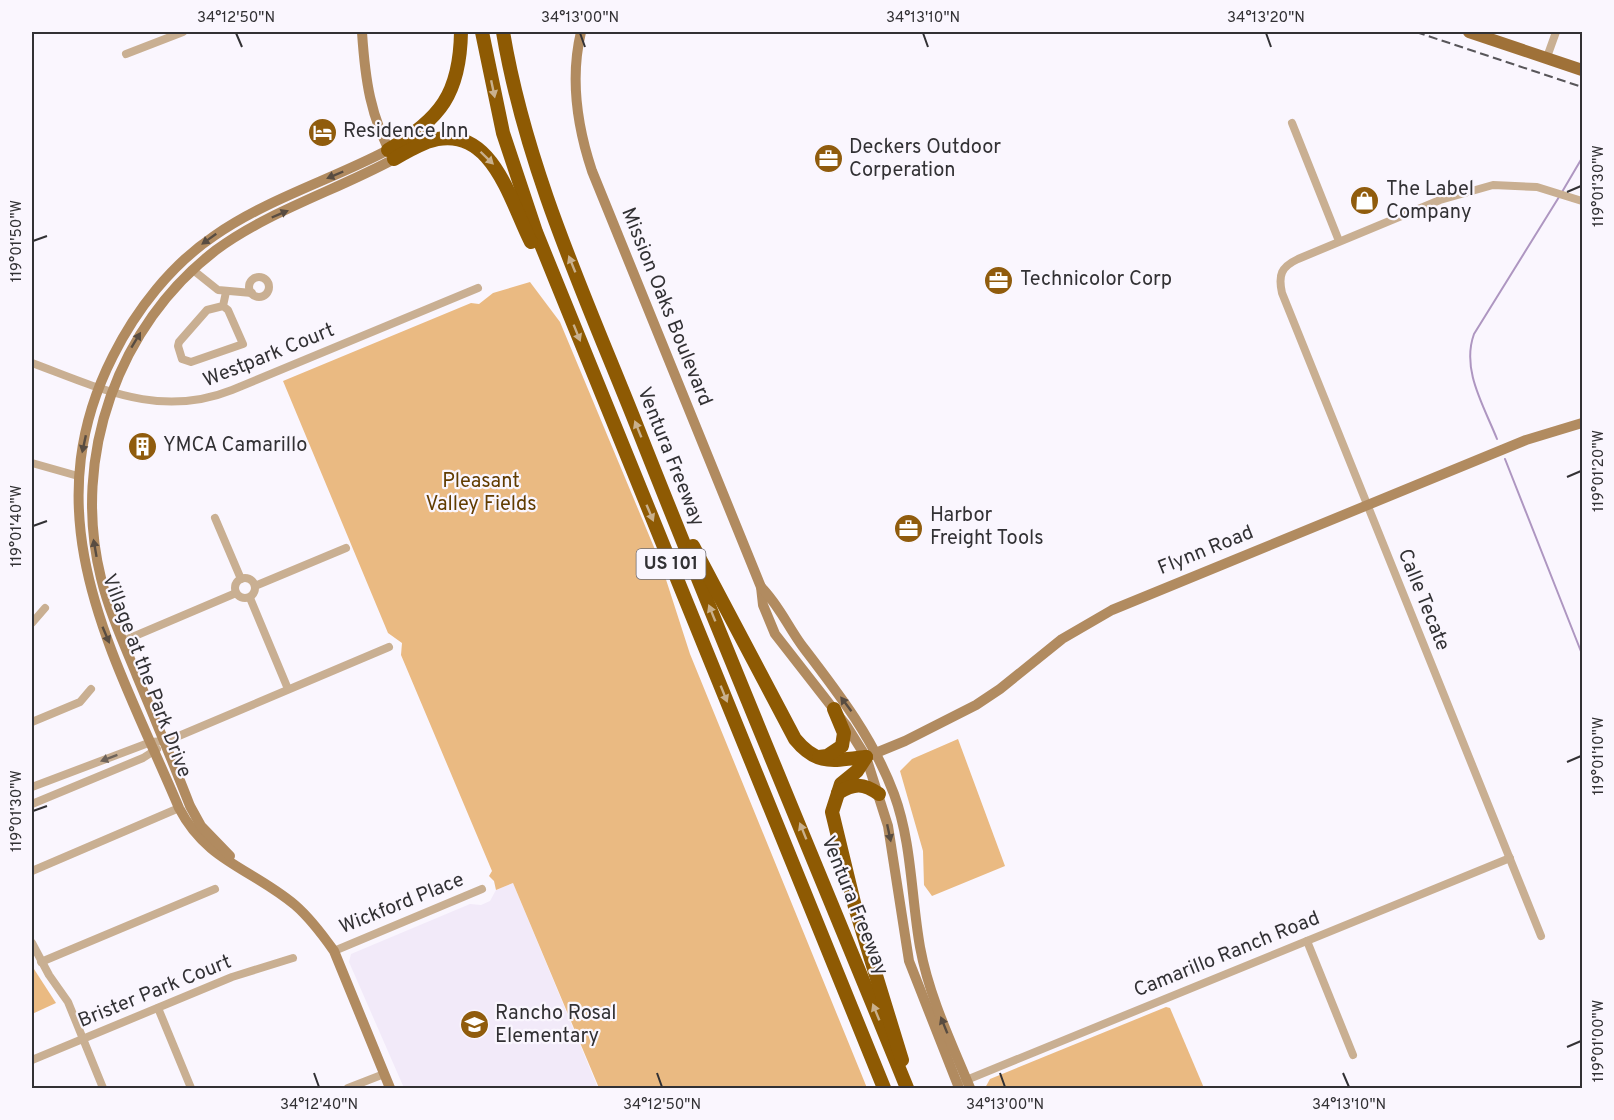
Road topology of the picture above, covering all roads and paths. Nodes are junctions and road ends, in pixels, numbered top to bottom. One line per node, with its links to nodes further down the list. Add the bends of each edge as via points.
1 (183, 32): 9 (street)
2 (362, 32): 14 (main road, via 369,102)
3 (461, 32): 14 (highway, via 458,72 448,98 427,125)
4 (482, 32): 22 (highway, Ventura Freeway / US 101, one-way to 22, via 518,182)
5 (503, 32): 29 (highway, Ventura Freeway / US 101, one-way to 5, via 541,185 512,83)
6 (581, 32): 35 (main road, Mission Oaks Boulevard, via 576,74 581,138)
7 (1469, 32): 11 (main road)
8 (1556, 32): 11 (street)
9 (163, 35): 10 (street)
10 (126, 54)
11 (1547, 57): 12 (main road)
12 (1582, 70)
13 (1292, 123): 16 (street)
14 (391, 154): 17 (main road, Village at the Park Drive, one-way to 14, via 248,230); 22 (highway, one-way to 22, via 439,140 459,141 489,158 500,172); 24 (main road, Village at the Park Drive, one-way to 24, via 254,211 197,248 135,316)
15 (1582, 201): 16 (street, via 1537,187 1493,185 1457,194)
16 (1339, 241): 30 (street, Calle Tecate, via 1288,264 1280,275 1282,294)
17 (193, 270): 19 (street, via 213,287); 25 (main road, Village at the Park Drive, one-way to 17, via 142,330)
18 (478, 288): 25 (street, Westpark Court, via 206,399 150,402)
19 (226, 292): 20 (street); 21 (street)
20 (257, 292)
21 (222, 306): 21 (street, via 228,310 243,344 191,362 182,358 179,342 207,310)
22 (567, 310): 77 (highway, Ventura Freeway / US 101, one-way to 77)
23 (32, 363): 24 (street, Westpark Court)
24 (99, 388): 25 (street, Westpark Court); 28 (main road, Village at the Park Drive, one-way to 28)
25 (111, 392): 40 (main road, Village at the Park Drive, one-way to 25, via 101,578 93,532 97,449)
26 (1582, 423): 30 (main road, Flynn Road, via 1513,446)
27 (32, 464): 28 (street)
28 (78, 476): 47 (main road, Village at the Park Drive, one-way to 47, via 80,537 92,597)
29 (658, 481): 49 (highway, via 795,740); 72 (highway, Ventura Freeway / US 101, one-way to 29)
30 (1366, 506): 48 (main road, Flynn Road, via 1112,610 1062,639 976,705); 55 (street, Calle Tecate)
31 (215, 518): 33 (street)
32 (346, 548): 34 (street)
33 (241, 579): 34 (street, via 251,579); 36 (street, via 235,586)
34 (255, 585): 37 (street)
35 (761, 587): 44 (main road, Mission Oaks Boulevard, via 763,605 775,634); 48 (main road, Mission Oaks Boulevard, one-way to 35, via 854,714 800,643 776,602)
36 (236, 593): 37 (street); 40 (street)
37 (249, 598): 43 (street)
38 (45, 608): 39 (street)
39 (32, 623)
40 (123, 640): 46 (main road, Village at the Park Drive)
41 (389, 647): 43 (street)
42 (91, 689): 45 (street, via 80,702)
43 (288, 689): 46 (street)
44 (834, 709): 48 (main road, Mission Oaks Boulevard); 49 (highway, via 844,733 842,746 827,756)
45 (32, 722)
46 (164, 741): 47 (street); 56 (main road, Village at the Park Drive, via 201,826)
47 (153, 747): 50 (street, one-way to 50); 53 (street); 54 (main road, Village at the Park Drive)
48 (871, 755): 49 (highway, via 835,761); 51 (highway); 52 (main road, Mission Oaks Boulevard); 71 (main road, Mission Oaks Boulevard, one-way to 48, via 920,947 900,814)
49 (814, 757)
50 (32, 787)
51 (836, 794): 52 (highway, via 857,784); 72 (highway, via 832,812 836,834 855,907 901,1048)
52 (879, 794): 71 (main road, Mission Oaks Boulevard, one-way to 71, via 892,849 909,961)
53 (32, 804)
54 (178, 808): 56 (main road, Village at the Park Drive, via 190,830 207,847); 57 (street)
55 (1509, 858): 60 (street, Calle Tecate); 61 (street, Camarillo Ranch Road)
56 (242, 869): 63 (main road, Village at the Park Drive, via 294,904)
57 (32, 871)
58 (215, 889): 65 (street)
59 (482, 889): 63 (street, Wickford Place)
60 (1541, 936)
61 (1307, 941): 68 (street); 71 (street, Camarillo Ranch Road)
62 (32, 943): 65 (street)
63 (334, 951): 70 (main road, Village at the Park Drive)
64 (293, 958): 66 (street, Brister Park Court, via 232,977)
65 (41, 962): 67 (street, via 68,1002)
66 (158, 1008): 67 (street, Brister Park Court); 74 (street)
67 (83, 1039): 69 (street, Brister Park Court); 73 (street)
68 (1353, 1055)
69 (32, 1060)
70 (384, 1074): 75 (street); 76 (main road, Village at the Park Drive)
71 (963, 1085)
72 (907, 1087)
73 (103, 1089)
74 (191, 1089)
75 (348, 1089)
76 (390, 1089)
77 (884, 1089)

